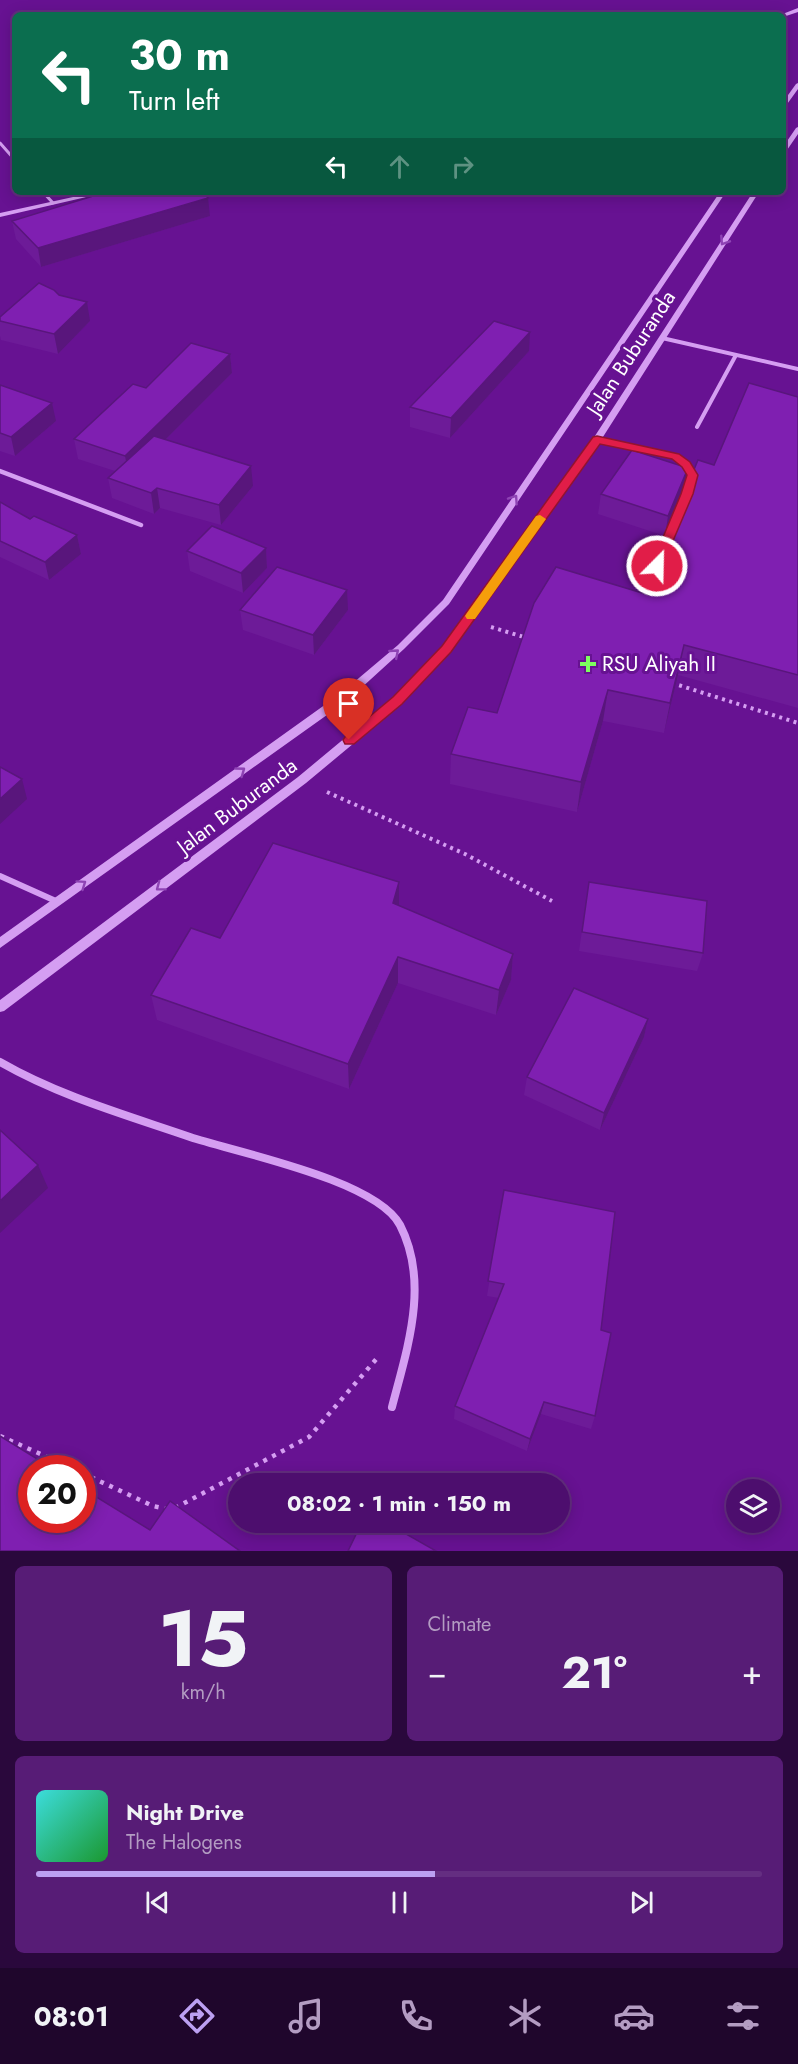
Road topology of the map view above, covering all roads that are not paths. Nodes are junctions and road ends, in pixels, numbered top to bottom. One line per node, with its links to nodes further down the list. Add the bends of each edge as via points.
1 (798, 85): 2 (street)
2 (786, 102)
3 (798, 129): 5 (street)
4 (0, 143): 6 (lane)
5 (786, 147)
6 (12, 157)
7 (46, 195): 11 (lane)
8 (91, 195): 11 (street)
9 (721, 195): 24 (street, Jalan Buburanda, one-way to 9, via 344,697 446,602)
10 (754, 195): 13 (street, Jalan Buburanda, one-way to 13)
11 (53, 203): 12 (street)
12 (0, 215)
13 (662, 338): 14 (lane); 17 (street, Jalan Buburanda)
14 (736, 355): 15 (lane); 16 (lane)
15 (798, 369)
16 (697, 427)
17 (597, 440): 19 (lane, via 675,457 686,464 692,475); 26 (street, Jalan Buburanda, one-way to 26, via 446,649 397,701 302,780)
18 (0, 471): 21 (street)
19 (690, 484)
20 (679, 514): 22 (lane)
21 (141, 525)
22 (650, 584)
23 (0, 876): 24 (street)
24 (58, 902): 25 (street, Jalan Buburanda)
25 (0, 943)
26 (0, 1007)
27 (0, 1062): 28 (street, via 64,1093 318,1176 362,1193 382,1207 398,1222 415,1282 415,1313)
28 (392, 1407)

